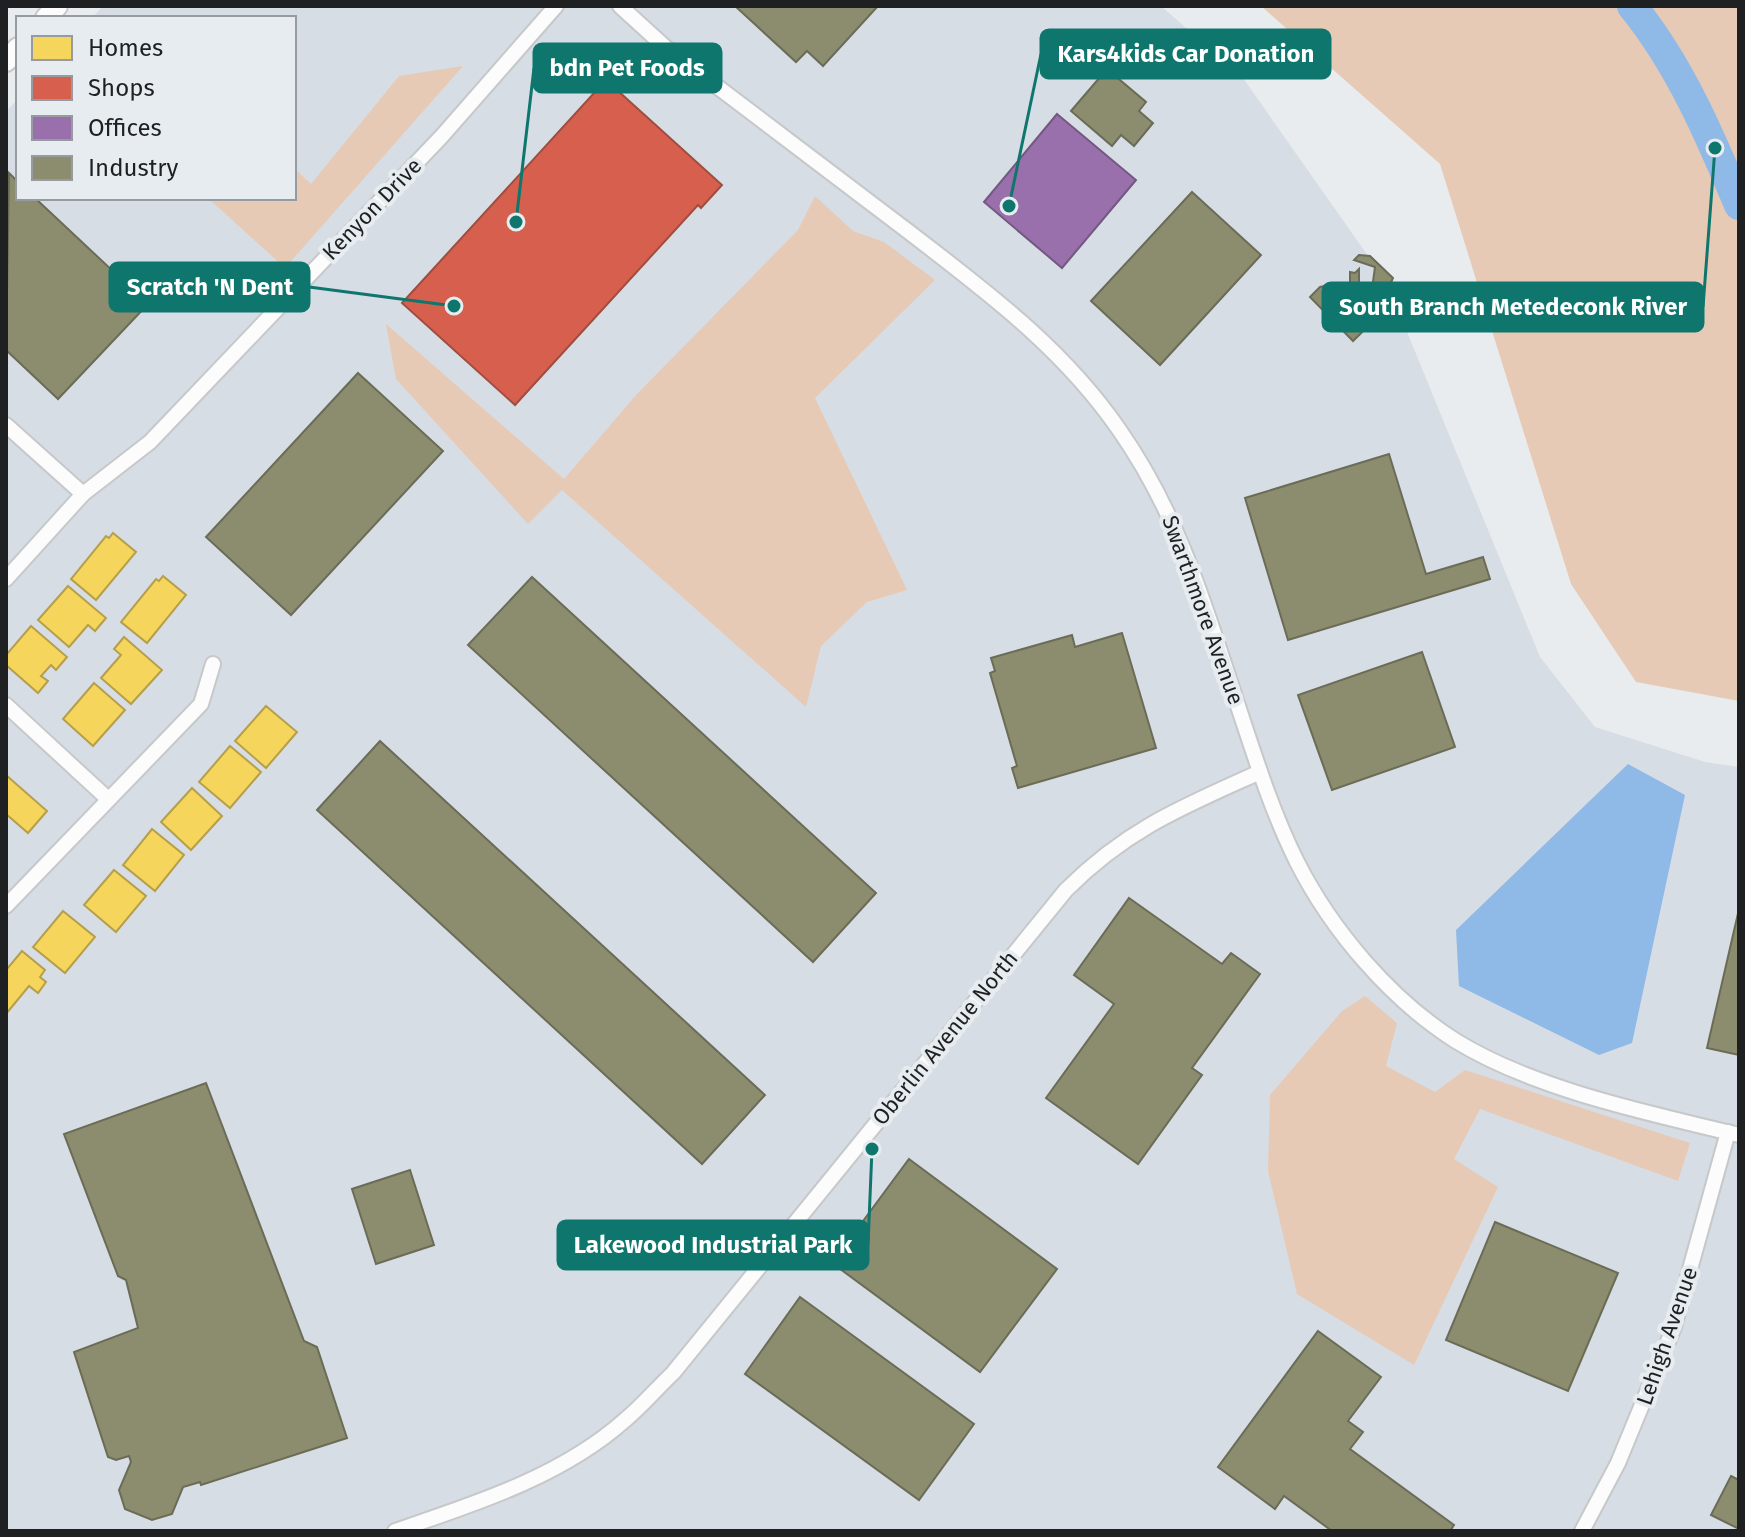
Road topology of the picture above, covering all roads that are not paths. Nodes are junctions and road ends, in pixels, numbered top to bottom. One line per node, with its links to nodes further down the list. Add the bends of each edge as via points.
1 (556, 6): 4 (street, Kenyon Drive, via 442,136 150,442)
2 (620, 6): 8 (street, Swarthmore Avenue, via 665,47 1017,316 1093,396 1154,483 1185,545)
3 (6, 425): 4 (street)
4 (83, 494): 5 (street, Kenyon Drive)
5 (6, 579)
6 (213, 664): 9 (street, via 201,704)
7 (6, 705): 9 (street)
8 (1260, 772): 11 (street, Swarthmore Avenue, via 1297,863 1331,916 1386,986 1455,1040 1538,1077); 12 (street, Oberlin Avenue North, via 1127,836 1066,890 673,1373 625,1421 532,1479)
9 (108, 799): 10 (street)
10 (6, 906)
11 (1733, 1134): 13 (street, Lehigh Avenue, via 1674,1327 1618,1463)
12 (395, 1531)
13 (1582, 1531)

